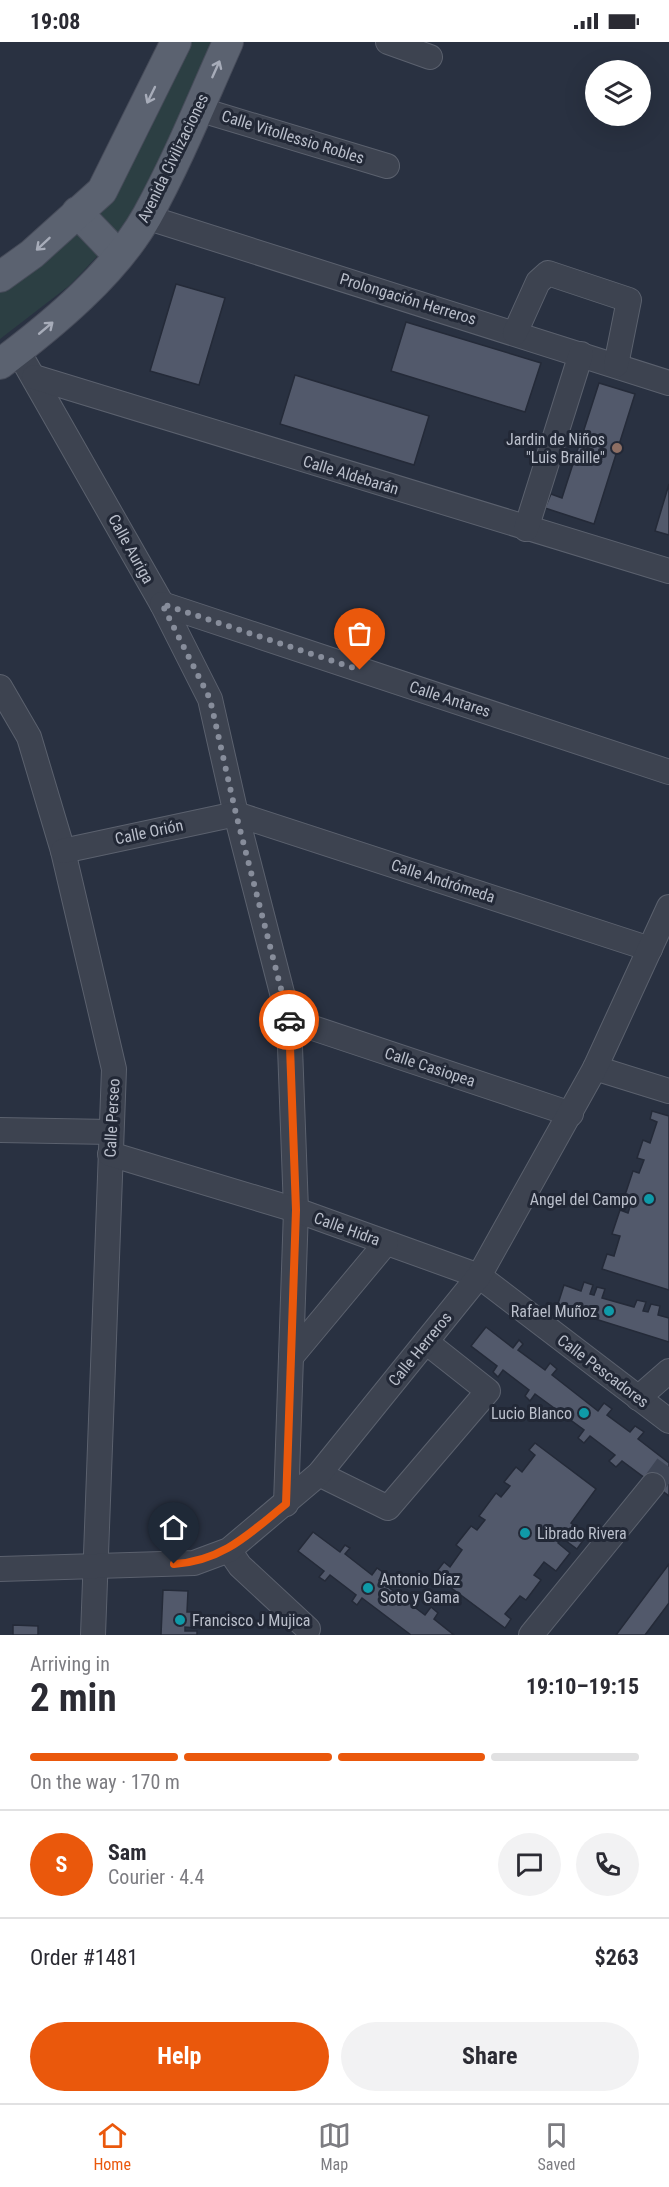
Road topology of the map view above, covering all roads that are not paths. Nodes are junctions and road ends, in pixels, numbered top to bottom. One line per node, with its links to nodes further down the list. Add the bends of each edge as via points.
1 (176, 42): 7 (main road, one-way to 7, via 102,191)
2 (228, 42): 5 (main road, Avenida Civilizaciones, one-way to 2)
3 (388, 42): 4 (street)
4 (430, 57)
5 (198, 109): 6 (street, Calle Vitollessio Robles); 8 (main road, Avenida Civilizaciones)
6 (387, 166)
7 (77, 212): 9 (main road); 10 (main road, one-way to 10, via 32,254)
8 (146, 217): 9 (main road, Avenida Civilizaciones); 11 (street, Prolongación Herreros)
9 (118, 255): 13 (main road, Avenida Civilizaciones, one-way to 9, via 72,306)
10 (0, 277)
11 (515, 333): 12 (street, Prolongación Herreros); 14 (street, via 538,282 548,273 630,300)
12 (581, 354): 14 (street, Prolongación Herreros); 17 (street)
13 (9, 358): 15 (street, Calle Auriga)
14 (616, 365): 16 (street, Prolongación Herreros)
15 (34, 377): 17 (street, Calle Aldebarán); 19 (street, Calle Auriga)
16 (669, 383)
17 (526, 529): 18 (street, Calle Aldebarán)
18 (669, 571)
19 (162, 604): 21 (street, Calle Antares); 22 (street, Calle Auriga, via 210,699)
20 (0, 687): 23 (street, Calle Perseo, via 29,737)
21 (669, 772)
22 (236, 814): 23 (street, Calle Orión); 25 (street, Calle Andrómeda); 26 (street, Calle Auriga)
23 (63, 851): 31 (street, Calle Perseo, via 114,1069)
24 (669, 907): 25 (street, Calle Herreros)
25 (650, 949): 27 (street, Calle Herreros)
26 (289, 1020): 29 (street, Calle Casiopea); 32 (street, Calle Auriga)
27 (595, 1068): 28 (street); 29 (street, Calle Herreros)
28 (669, 1090)
29 (571, 1114): 34 (street, Calle Herreros)
30 (0, 1130): 31 (street, Calle Hidra)
31 (111, 1143): 32 (street, Calle Hidra); 44 (street, Calle Perseo)
32 (296, 1210): 33 (street, Calle Hidra); 36 (street, Calle Auriga)
33 (386, 1243): 34 (street, Calle Hidra); 36 (street)
34 (480, 1276): 35 (street, Calle Herreros); 38 (street, Calle Pescadores)
35 (426, 1342): 40 (street, Calle Herreros); 40 (street, via 488,1391 388,1508)
36 (291, 1357): 42 (street, Calle Auriga)
37 (669, 1371): 38 (street)
38 (638, 1398): 39 (street, Calle Pescadores)
39 (669, 1421)
40 (319, 1473): 42 (street, Calle Herreros)
41 (653, 1485): 48 (street)
42 (286, 1504): 43 (street, Calle Herreros)
43 (229, 1550): 44 (street, Calle Herreros, via 194,1563); 46 (street, via 240,1566)
44 (96, 1568): 45 (street, Calle Herreros); 47 (street, Calle Perseo)
45 (0, 1569)
46 (308, 1629)
47 (93, 1635)
48 (531, 1635)

